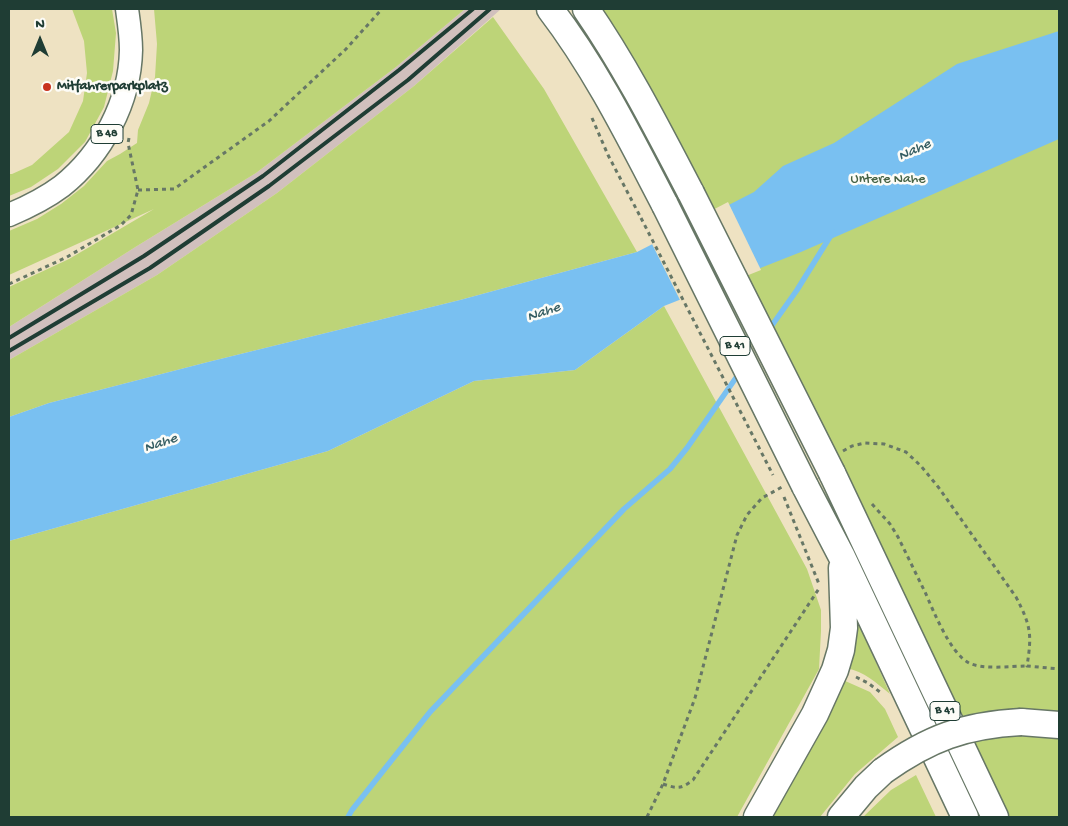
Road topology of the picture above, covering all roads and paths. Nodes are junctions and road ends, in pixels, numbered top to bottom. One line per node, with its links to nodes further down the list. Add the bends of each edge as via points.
1 (127, 9): 8 (main road, B 48, via 131,45 129,73 124,94 106,135 94,153 63,185)
2 (382, 9): 7 (path, via 346,49 269,121 174,190)
3 (550, 9): 12 (highway, B 41, bridge, via 590,68 665,205)
4 (586, 9): 25 (highway, B 41, bridge, via 644,102 691,193 832,473)
5 (589, 110): 10 (path, bridge, via 608,155)
6 (130, 135): 7 (path, via 128,142)
7 (138, 190): 9 (path, via 131,215 121,225 67,257)
8 (9, 215)
9 (9, 284)
10 (775, 479)
11 (779, 488): 12 (path)
12 (794, 491): 14 (highway, B 41); 15 (path)
13 (870, 501): 17 (path, via 898,537 945,634 962,657 977,666)
14 (842, 557): 18 (highway, B 41, via 844,628); 24 (highway, B 41)
15 (820, 587): 16 (path); 21 (path, via 693,780 684,787)
16 (822, 594)
17 (1027, 666)
18 (835, 670): 19 (path, via 868,682); 22 (highway, B 41, via 815,714)
19 (884, 698)
20 (1059, 725): 23 (highway, B 41, bridge, via 998,723 952,733 916,749 883,770)
21 (664, 784)
22 (757, 817)
23 (841, 817)
24 (965, 817)
25 (995, 817)

